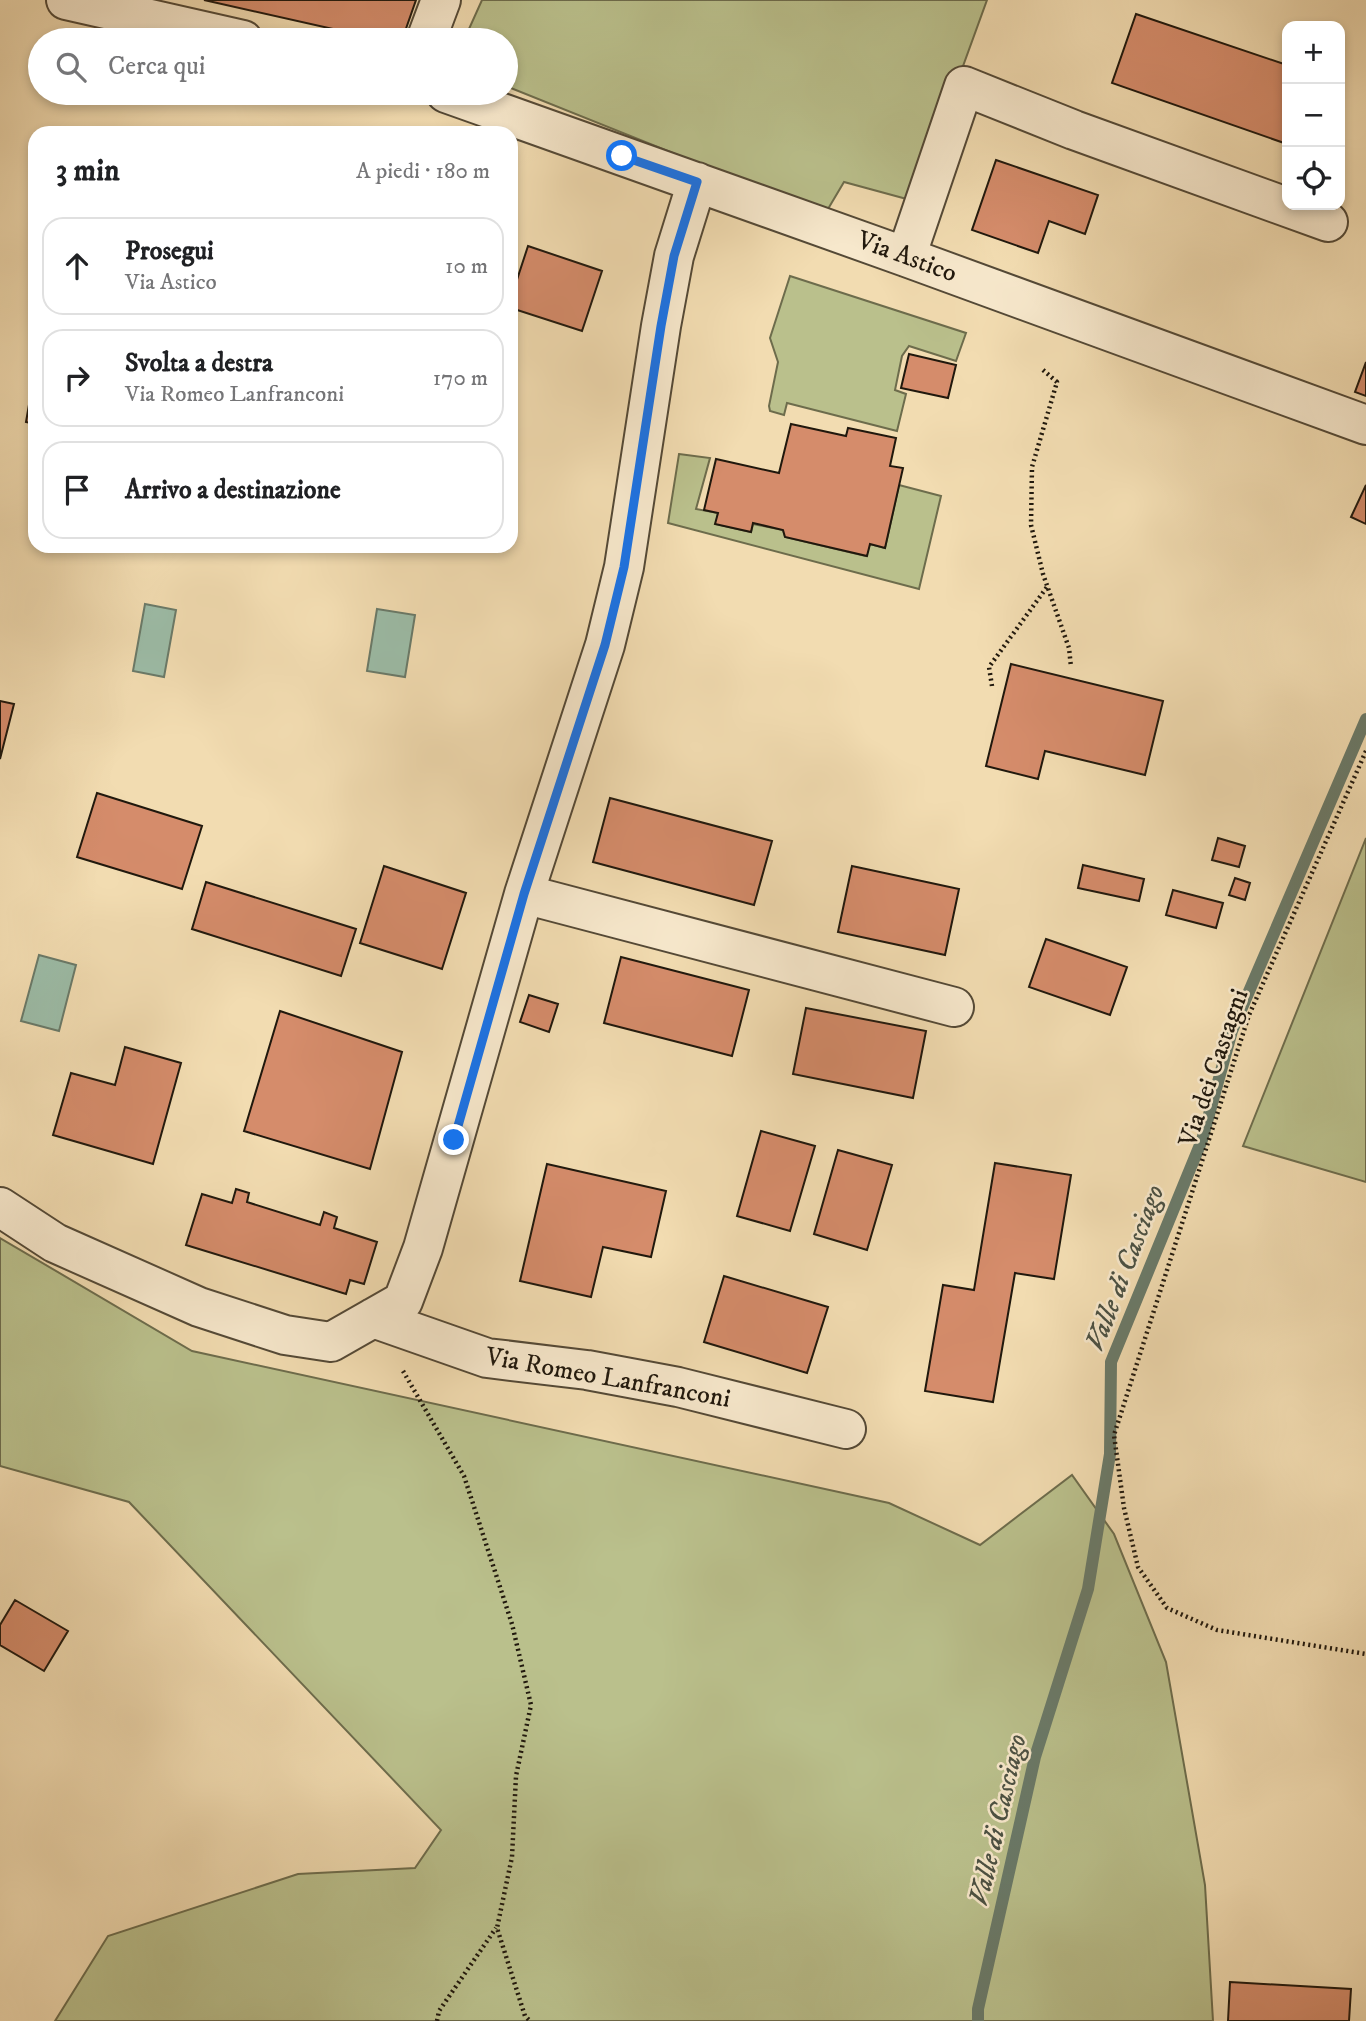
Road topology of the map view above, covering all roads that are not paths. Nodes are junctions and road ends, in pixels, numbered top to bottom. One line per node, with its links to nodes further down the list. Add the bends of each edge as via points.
1 (66, 0): 3 (street)
2 (441, 0): 4 (street)
3 (190, 28)
4 (430, 28)
5 (480, 105): 6 (street, Via Astico)
6 (697, 182): 8 (street, Via Astico); 10 (street, via 667,292 624,567 605,645)
7 (1328, 222): 8 (street, via 964,86)
8 (906, 257): 9 (street, Via Astico)
9 (1366, 425)
10 (524, 894): 11 (street); 13 (street, via 423,1248 403,1301)
11 (954, 1007)
12 (0, 1207): 13 (street, via 67,1248 199,1307 285,1335 331,1342)
13 (373, 1318): 14 (street, Via Romeo Lanfranconi, via 487,1358 678,1387)
14 (845, 1429)

